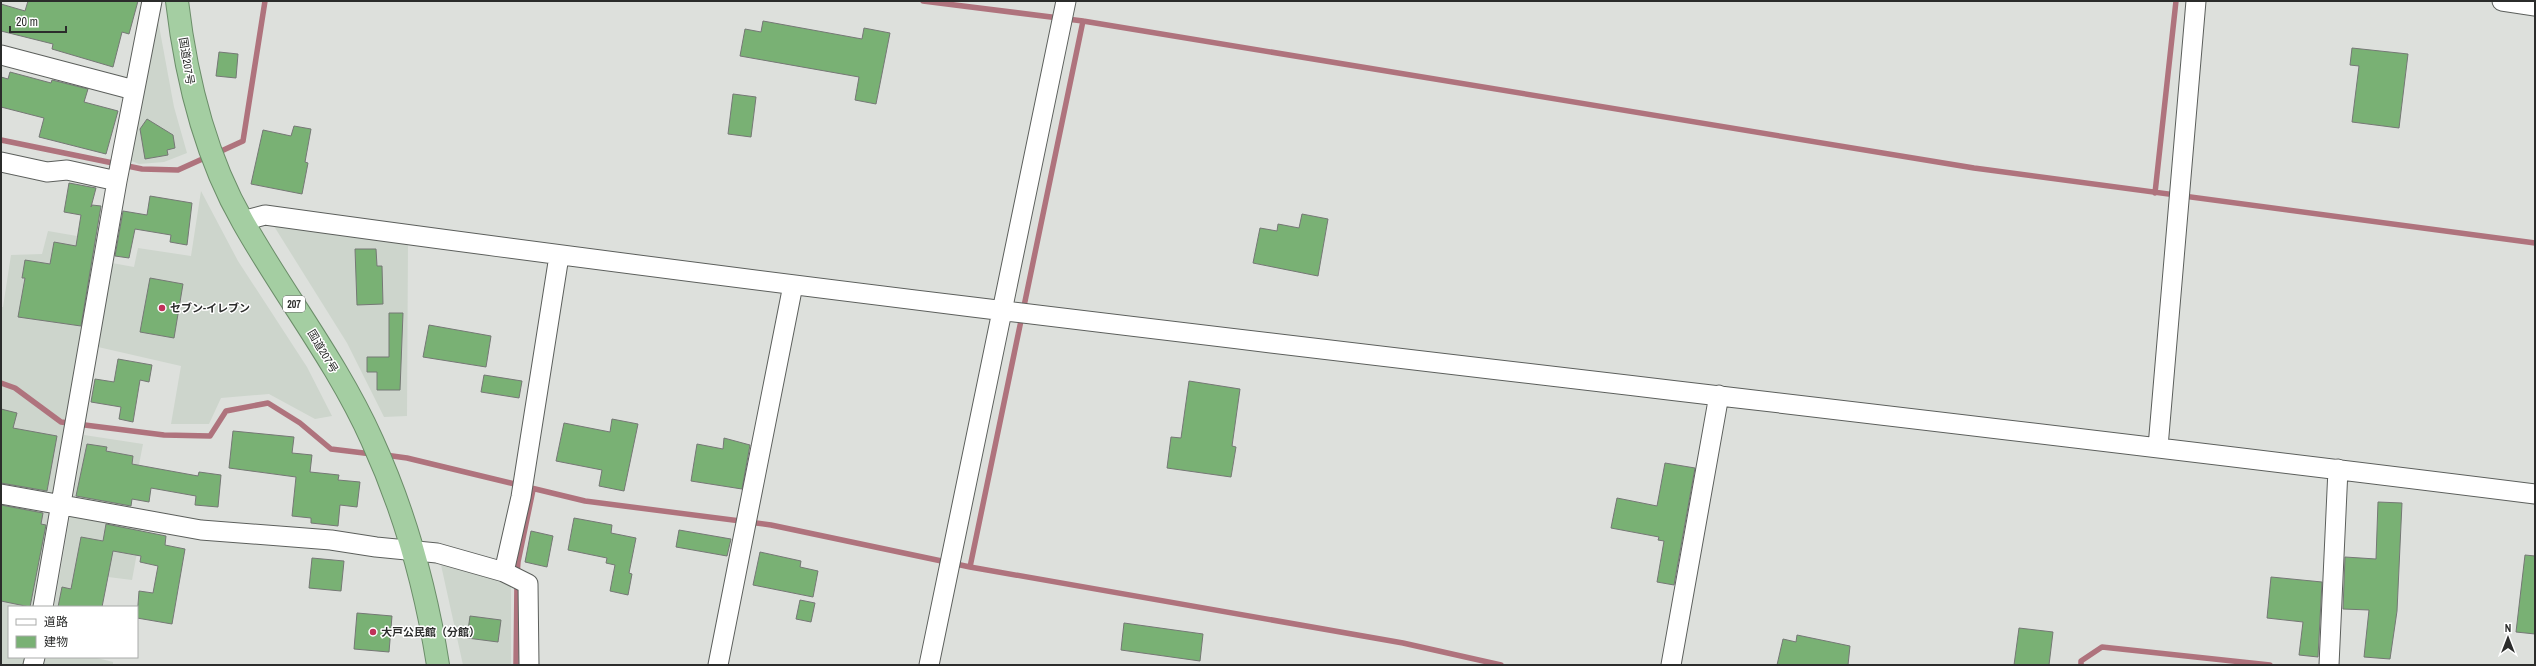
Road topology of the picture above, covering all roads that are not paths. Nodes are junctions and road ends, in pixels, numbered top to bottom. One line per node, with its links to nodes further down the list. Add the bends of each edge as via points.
1 (152, 1): 8 (street)
2 (177, 1): 11 (highway, 国道207号 / 207, via 191,87 217,168)
3 (2196, 1): 16 (street)
4 (2502, 1): 5 (street)
5 (2535, 6)
6 (1063, 14): 14 (street)
7 (1, 55): 8 (street)
8 (134, 90): 10 (street)
9 (1, 162): 10 (street, via 47,172)
10 (119, 170): 20 (street)
11 (242, 221): 12 (street, via 265,215); 21 (highway, 国道207号 / 207, via 331,363 372,439)
12 (559, 256): 13 (street); 22 (street, via 521,498)
13 (793, 284): 14 (street); 27 (street)
14 (1016, 313): 15 (street); 28 (street, via 952,548)
15 (1719, 395): 16 (street); 29 (street)
16 (2158, 447): 17 (street)
17 (2338, 469): 19 (street); 24 (street)
18 (1, 494): 20 (street)
19 (2535, 494)
20 (61, 506): 21 (street, via 201,530 331,540); 23 (street)
21 (412, 550): 22 (street, via 437,553); 25 (highway, 国道207号 / 207, via 434,638)
22 (514, 576): 26 (street, via 530,590)
23 (43, 606)
24 (2329, 662)
25 (438, 665)
26 (529, 665)
27 (718, 665)
28 (929, 665)
29 (1671, 665)

